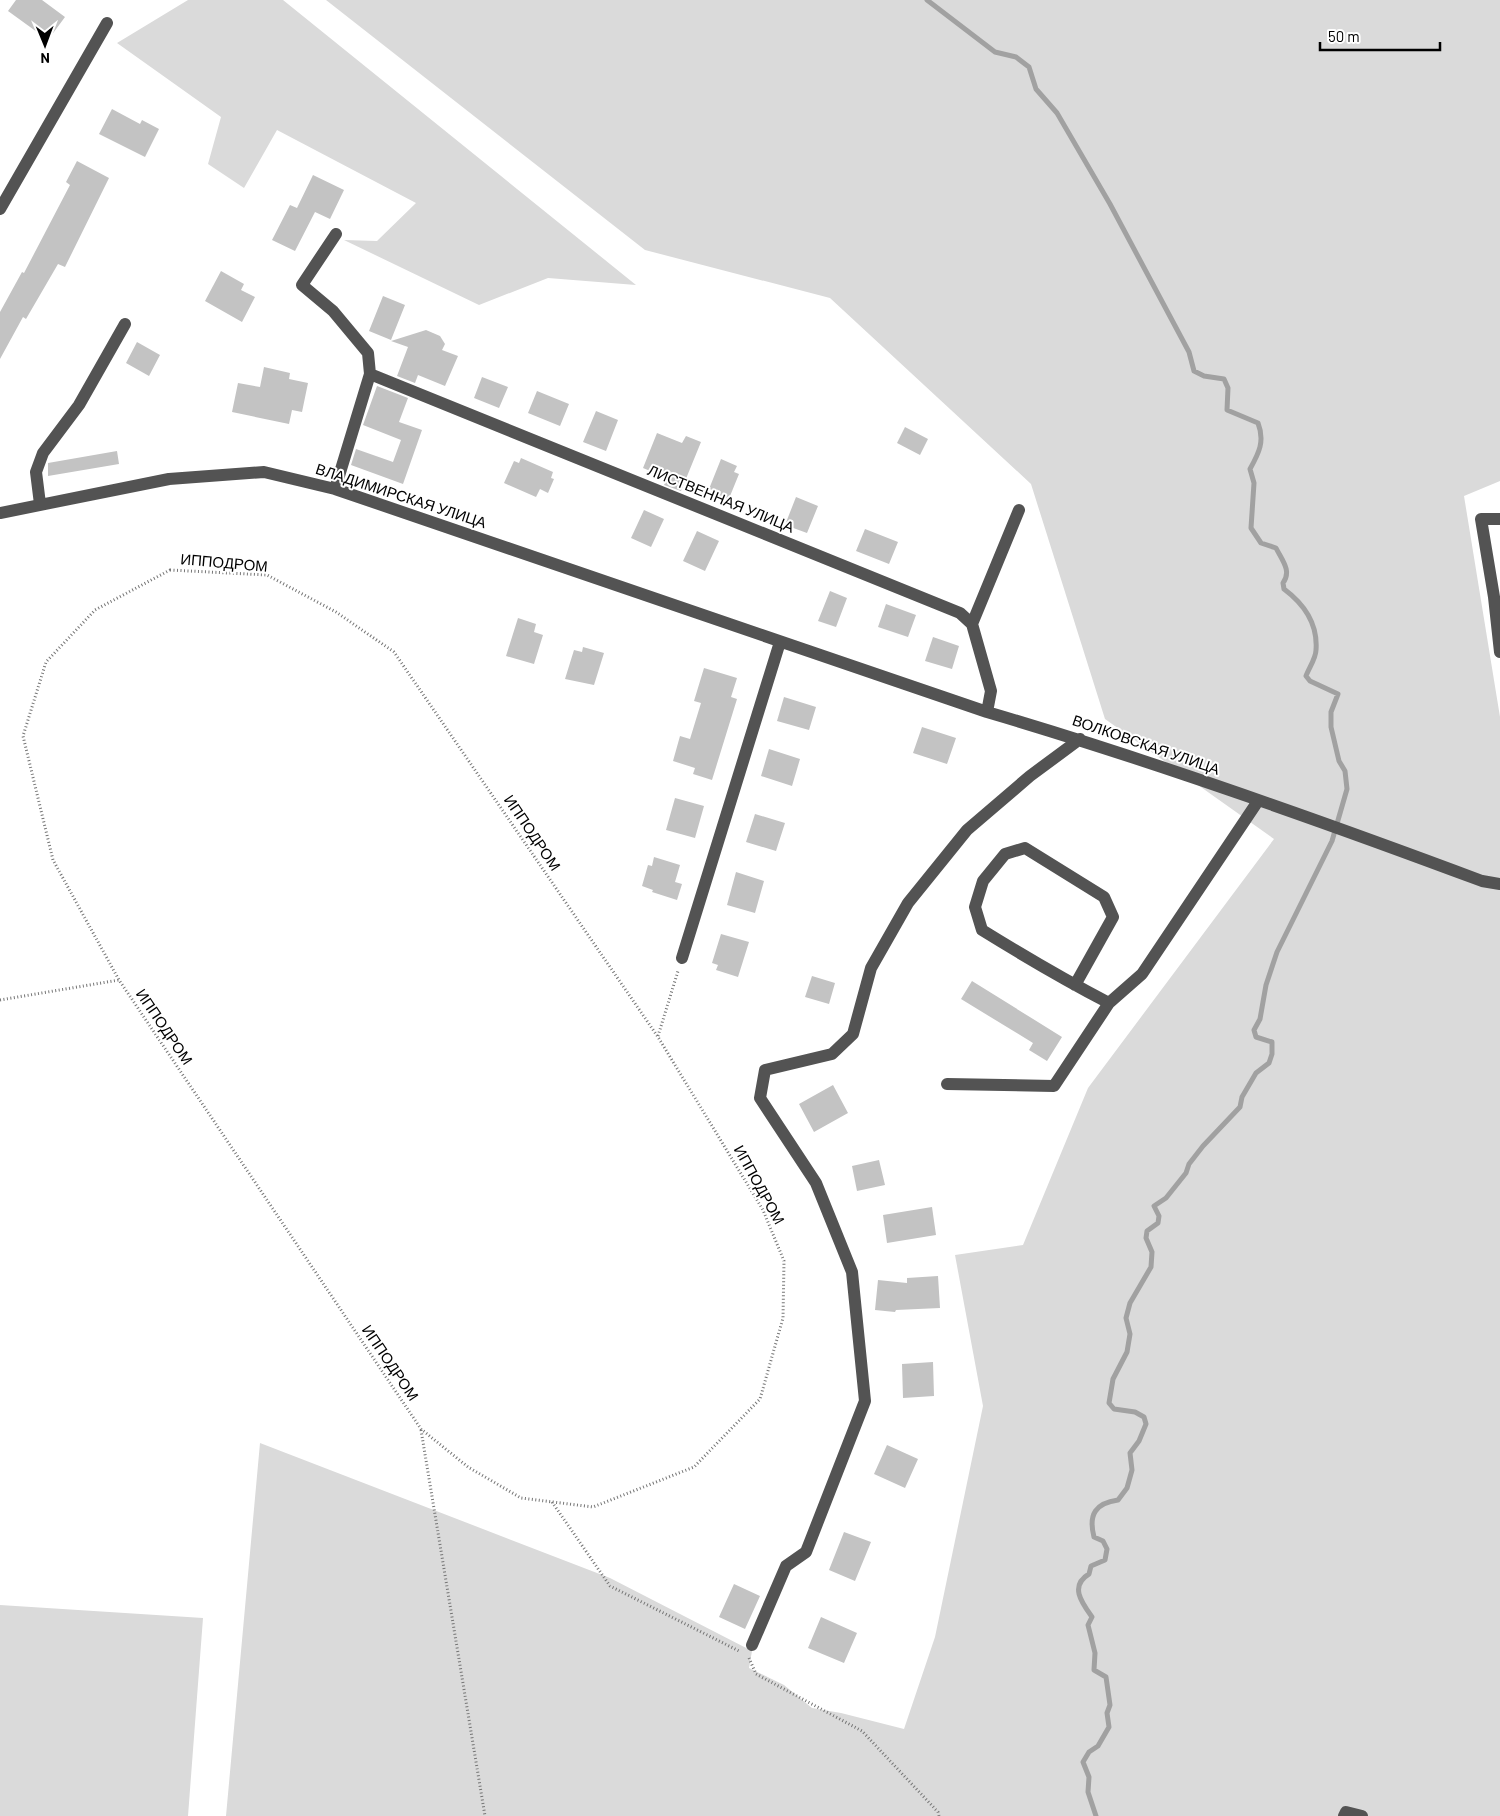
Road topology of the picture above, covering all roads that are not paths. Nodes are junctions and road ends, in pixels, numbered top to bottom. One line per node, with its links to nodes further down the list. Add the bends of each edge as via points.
1 (107, 23): 2 (street)
2 (0, 209)
3 (336, 234): 5 (street, via 302,285 333,311 368,353)
4 (124, 324): 7 (street, via 79,405 43,453 36,472)
5 (370, 374): 6 (street); 12 (street, ЛИСТВЕННАЯ УЛИЦА, via 960,613)
6 (335, 489): 7 (street, ВЛАДИМИРСКАЯ УЛИЦА, via 264,472 169,479); 13 (street, ВЛАДИМИРСКАЯ УЛИЦА)
7 (40, 504): 9 (street, ВЛАДИМИРСКАЯ УЛИЦА)
8 (1019, 510): 12 (street)
9 (0, 514)
10 (1500, 519): 11 (street, via 1481,519)
11 (1497, 596): 14 (street)
12 (972, 624): 15 (street, via 991,691)
13 (780, 642): 15 (street, ВОЛКОВСКАЯ УЛИЦА); 19 (street)
14 (1500, 652)
15 (987, 712): 16 (street, ВОЛКОВСКАЯ УЛИЦА)
16 (1080, 739): 17 (street, ВОЛКОВСКАЯ УЛИЦА); 23 (street, via 1030,776 967,830 908,903 871,968 853,1034 832,1054 765,1070 760,1098 816,1183 852,1272 865,1401 806,1552 786,1566)
17 (1258, 801): 18 (street, ВОЛКОВСКАЯ УЛИЦА, via 1326,822 1482,881); 21 (street, via 1142,974)
18 (1500, 884)
19 (682, 958)
20 (1075, 985): 20 (street, via 982,930 976,907 983,881 1006,854 1025,848 1104,897 1113,917); 21 (street)
21 (1109, 1003): 22 (street, via 1054,1086)
22 (947, 1084)
23 (752, 1645)
24 (1344, 1816): 25 (street, via 1346,1812)
25 (1362, 1816)

